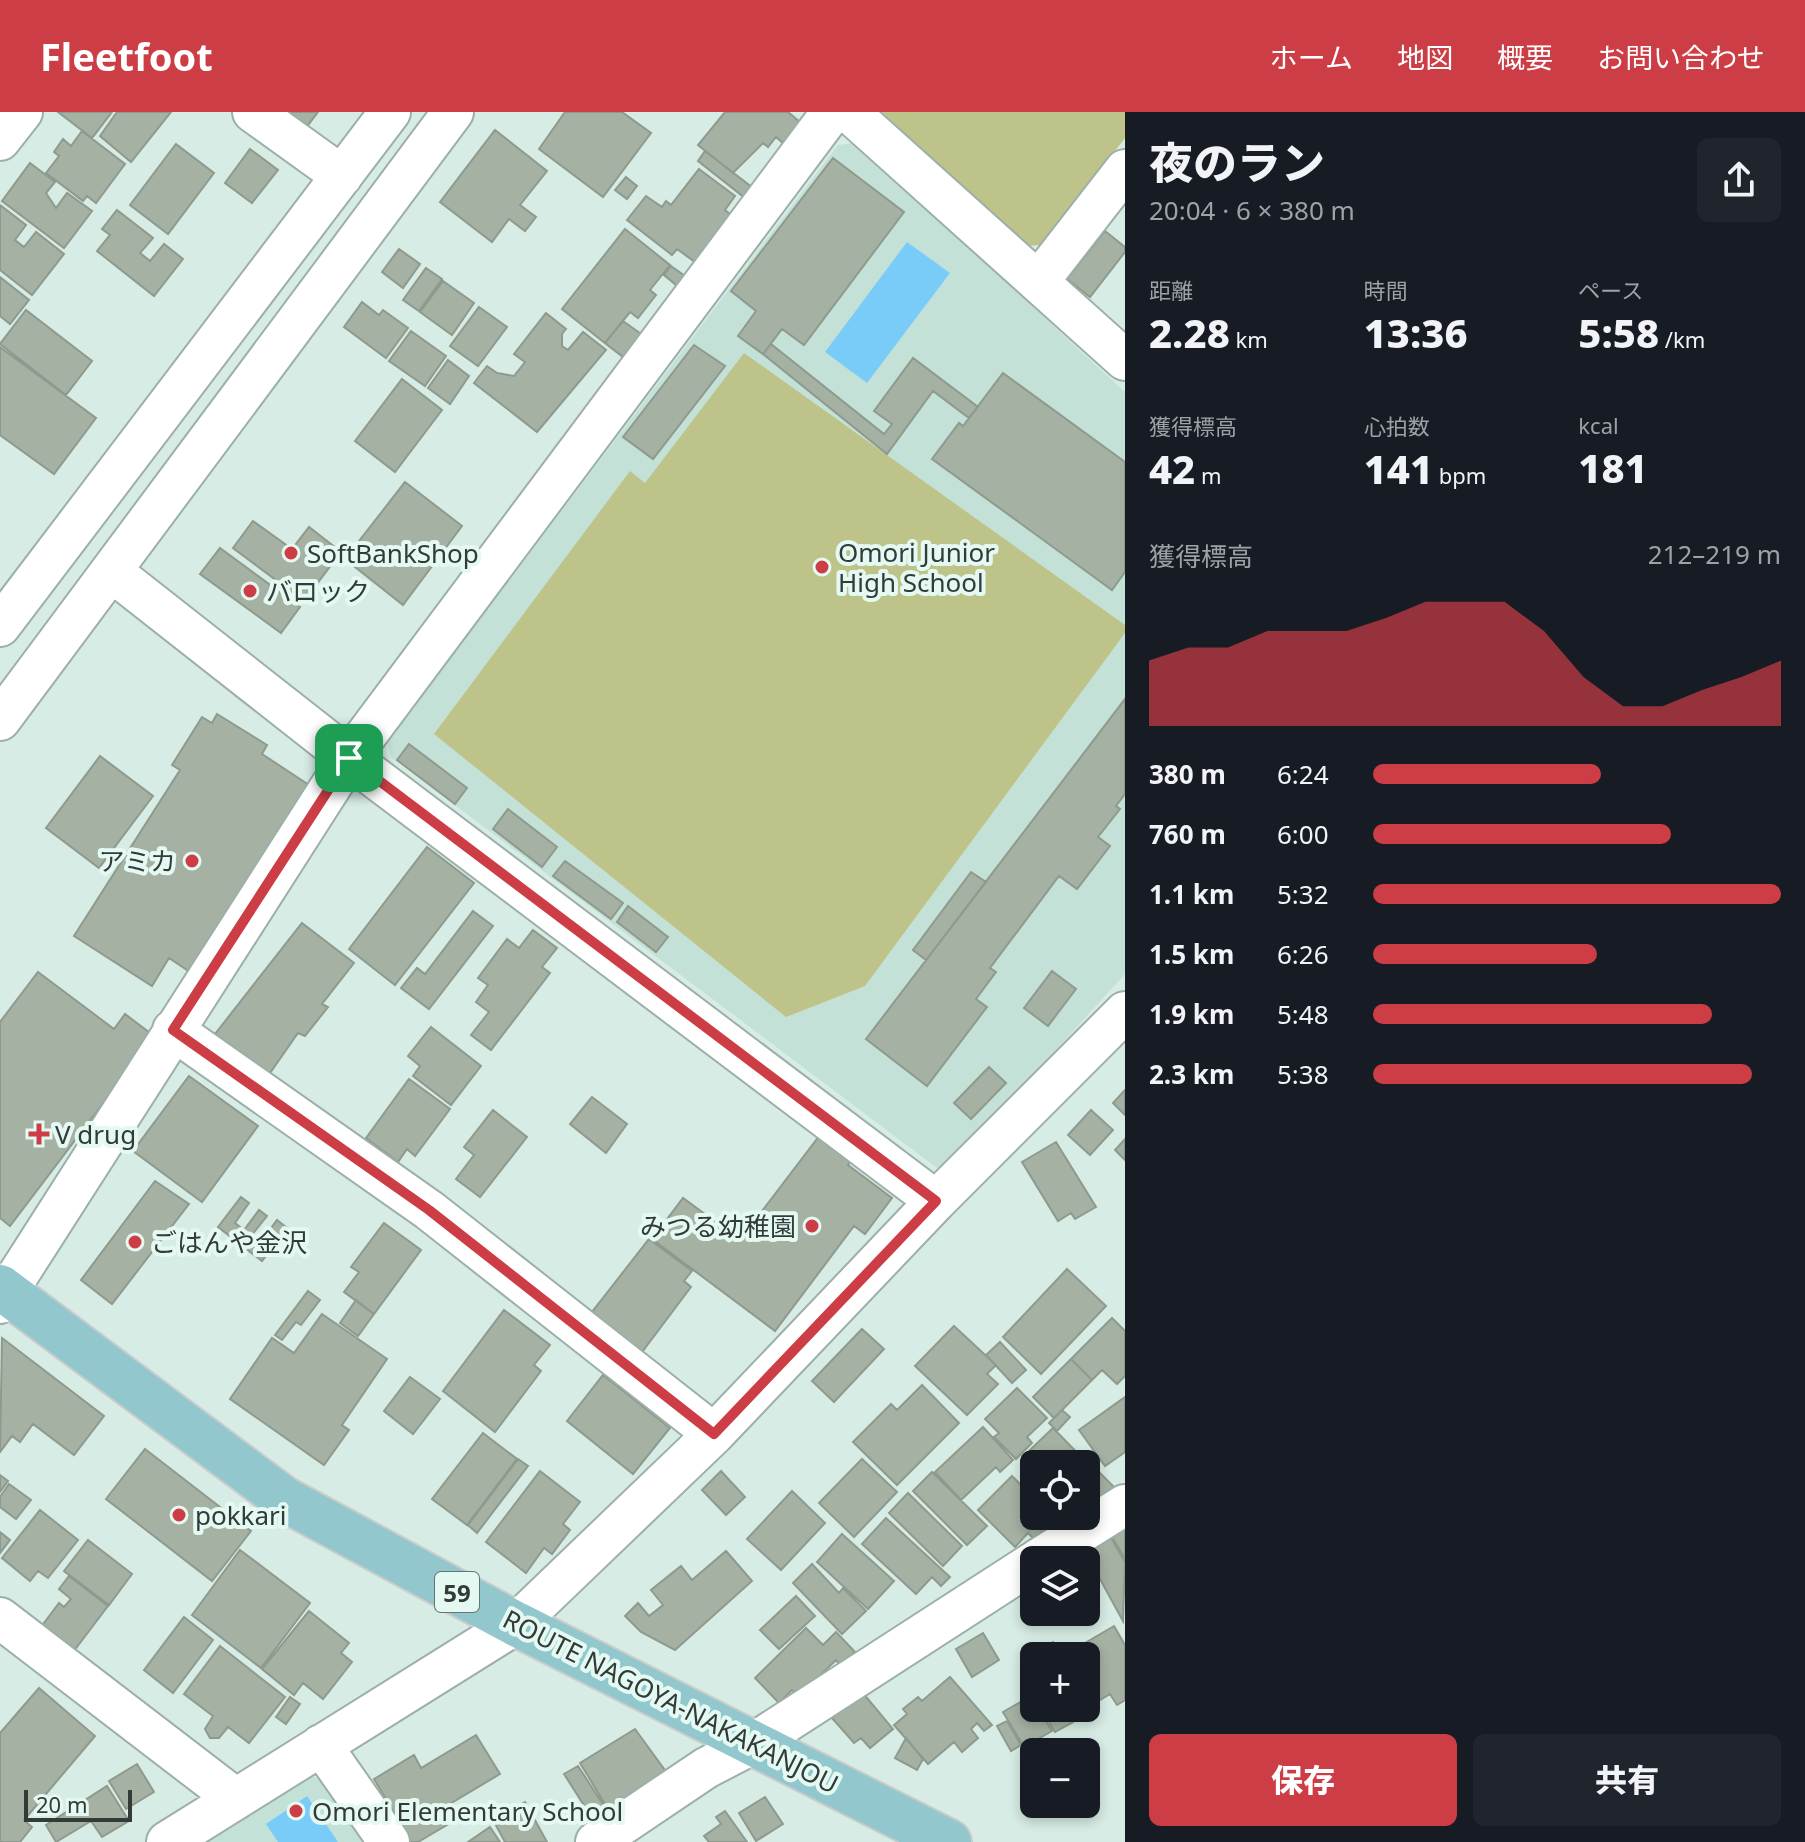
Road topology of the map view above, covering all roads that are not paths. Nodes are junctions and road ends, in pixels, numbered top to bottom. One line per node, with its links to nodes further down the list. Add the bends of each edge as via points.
1 (22, 112): 7 (street)
2 (253, 112): 9 (street)
3 (390, 112): 9 (street)
4 (453, 112): 12 (street)
5 (832, 112): 15 (street)
6 (849, 112): 10 (street)
7 (0, 140)
8 (1125, 170): 10 (street)
9 (342, 176): 13 (street)
10 (1038, 282): 11 (street)
11 (1125, 360)
12 (111, 571): 14 (street); 15 (street)
13 (0, 626)
14 (0, 720)
15 (349, 758): 17 (street); 18 (street)
16 (1125, 1012): 18 (street)
17 (173, 1030): 19 (street); 20 (street, via 429,1210)
18 (936, 1201): 20 (street)
19 (2, 1294): 25 (main road, ROUTE NAGOYA-NAKAKANJOU / 59, via 284,1499)
20 (714, 1434): 25 (street)
21 (1125, 1505): 22 (street)
22 (1059, 1546)
23 (1020, 1571): 26 (street)
24 (0, 1618): 28 (street)
25 (516, 1624): 26 (main road, ROUTE NAGOYA-NAKAKANJOU / 59); 27 (street)
26 (754, 1743): 31 (street, via 706,1768); 32 (main road, ROUTE NAGOYA-NAKAKANJOU / 59)
27 (321, 1745): 28 (street); 30 (street)
28 (236, 1799): 29 (street)
29 (167, 1842)
30 (389, 1842)
31 (596, 1842)
32 (949, 1842)

